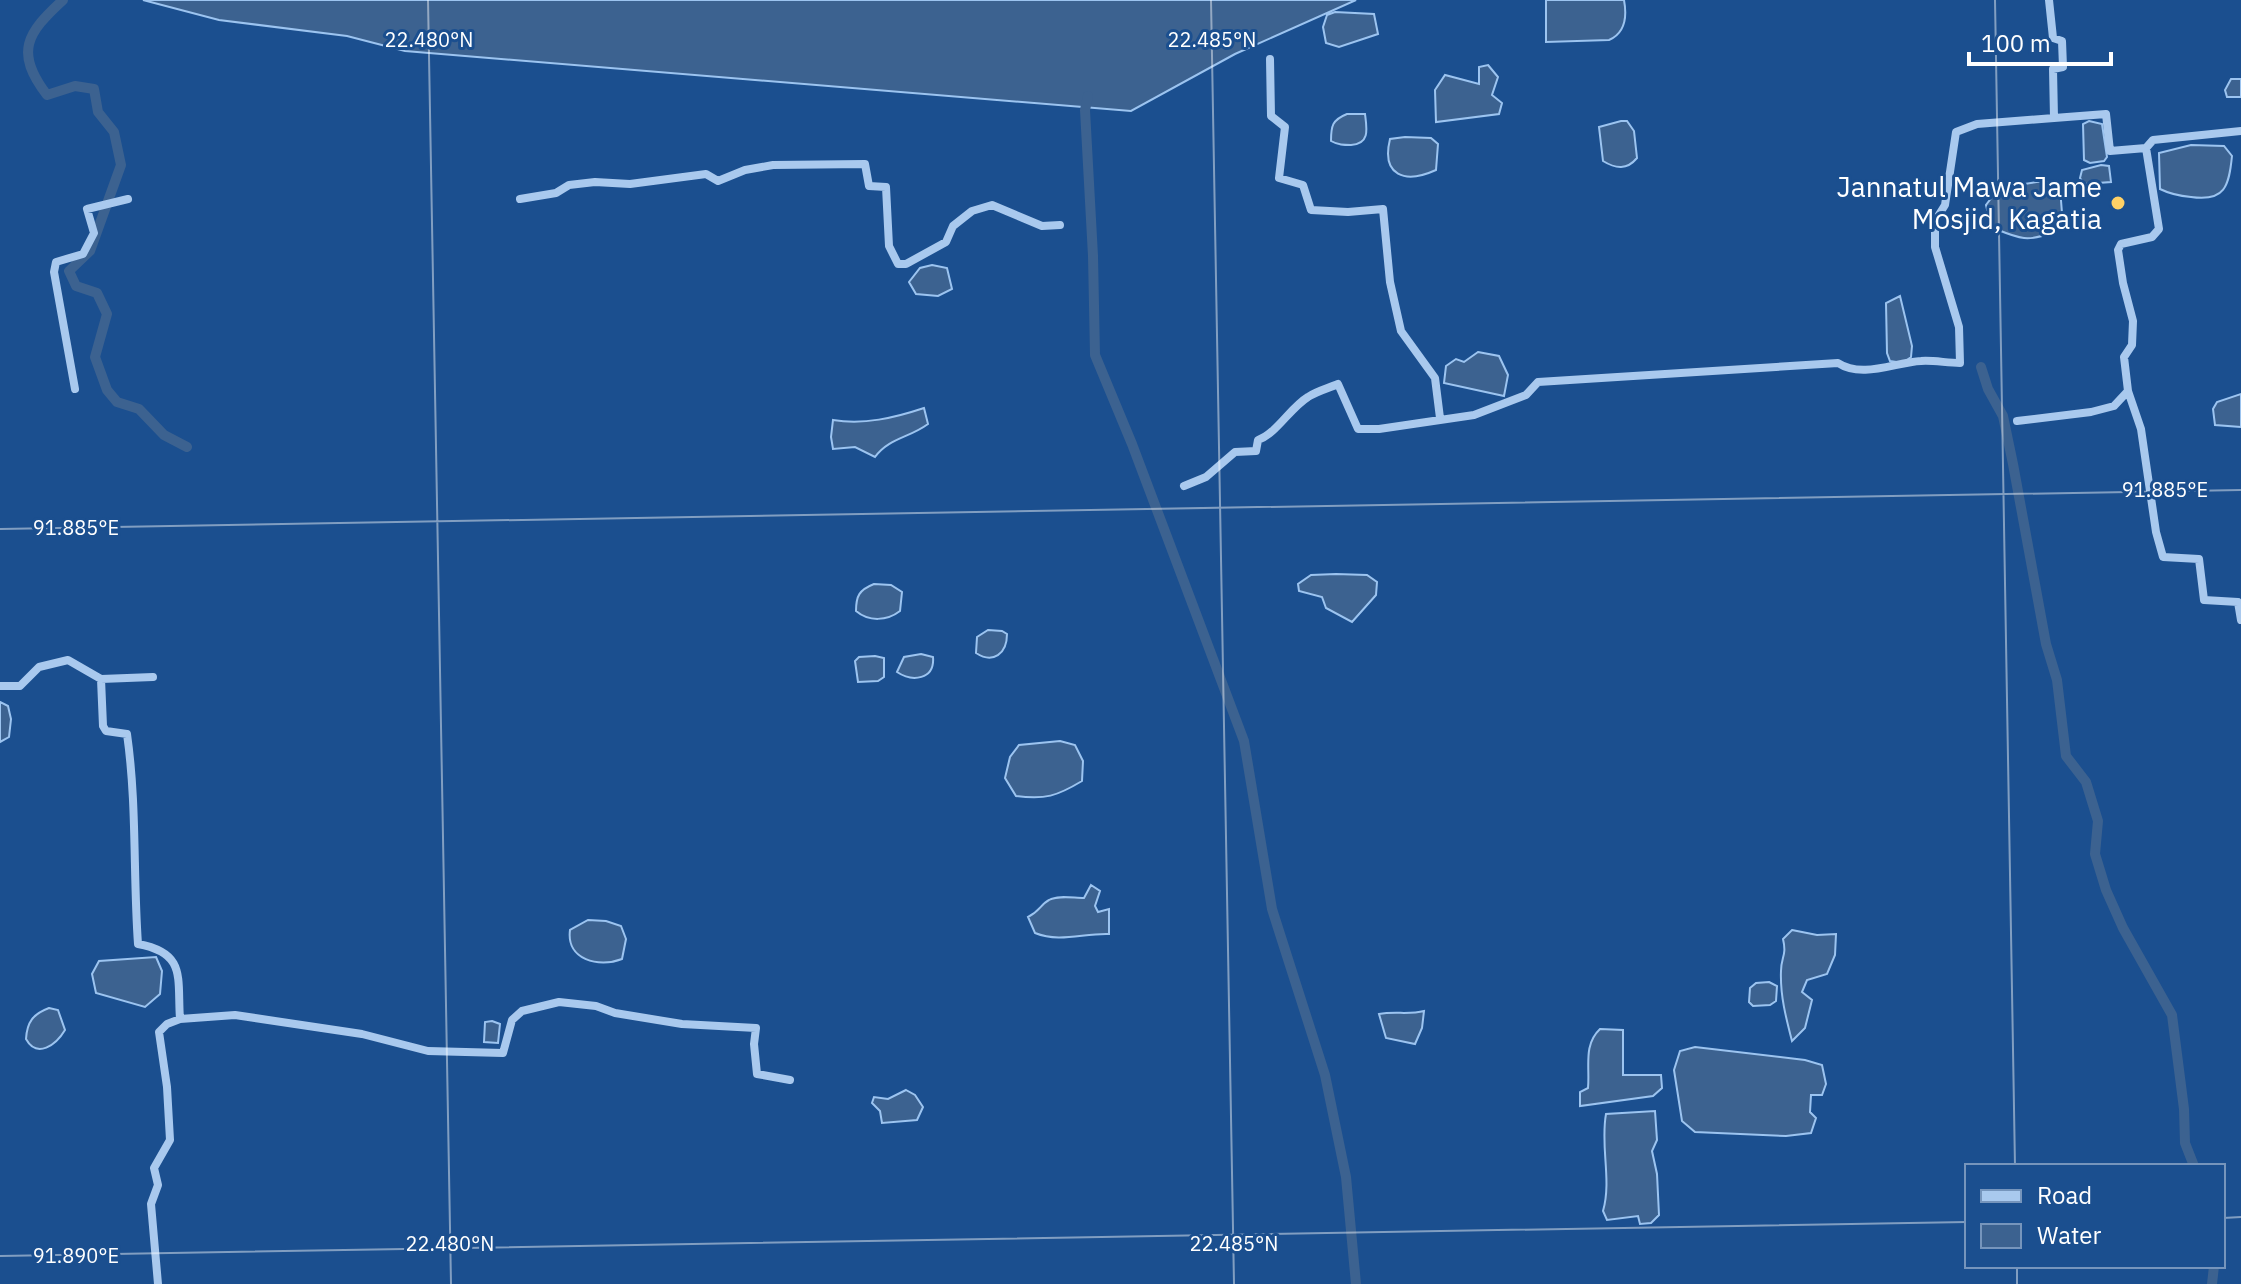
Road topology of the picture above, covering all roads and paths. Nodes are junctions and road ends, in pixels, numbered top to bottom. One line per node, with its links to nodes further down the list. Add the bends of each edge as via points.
1 (2049, 0): 3 (street, via 2050,31 2062,41 2063,67 2053,69)
2 (1270, 59): 11 (street, via 1271,116 1285,127 1279,178 1303,185 1311,210 1383,209 1401,331 1435,378)
3 (2054, 118): 5 (street, via 2106,114 2110,151); 11 (street, via 1977,124 1956,132 1945,205 1935,221 1935,247 1959,327 1960,363 1918,361 1857,369 1838,363 1538,382 1526,395 1474,415)
4 (2241, 131): 5 (street, via 2163,138)
5 (2146, 148): 10 (street, via 2159,229 2118,250 2133,321 2132,345 2124,357)
6 (128, 199): 9 (street, via 87,209 94,233 83,254 56,262)
7 (520, 199): 8 (street, via 595,182 630,184 706,174 718,181 773,165 865,164 869,186 886,187 889,246 898,264 946,242 953,226 972,211 992,205 1042,226)
8 (1060, 225)
9 (75, 389)
10 (2128, 391): 12 (street, via 2114,406); 14 (street, via 2141,429 2163,557 2199,559 2204,600 2238,602)
11 (1440, 418): 13 (street, via 1358,429 1338,384 1308,397 1282,418 1258,440 1256,451 1235,452 1206,477)
12 (2017, 421)
13 (1184, 486)
14 (2241, 620)
15 (153, 677): 16 (street)
16 (101, 679): 17 (street, via 68,660 39,667 20,686); 18 (street, via 103,726 127,734 138,944 170,956 179,977)
17 (0, 686)
18 (180, 1019): 19 (street, via 235,1015 362,1034 428,1051 503,1053 512,1020 522,1011 559,1002 682,1024 756,1028 757,1074); 20 (street, via 159,1032 170,1140 154,1168 158,1185 151,1204)
19 (790, 1080)
20 (158, 1284)

